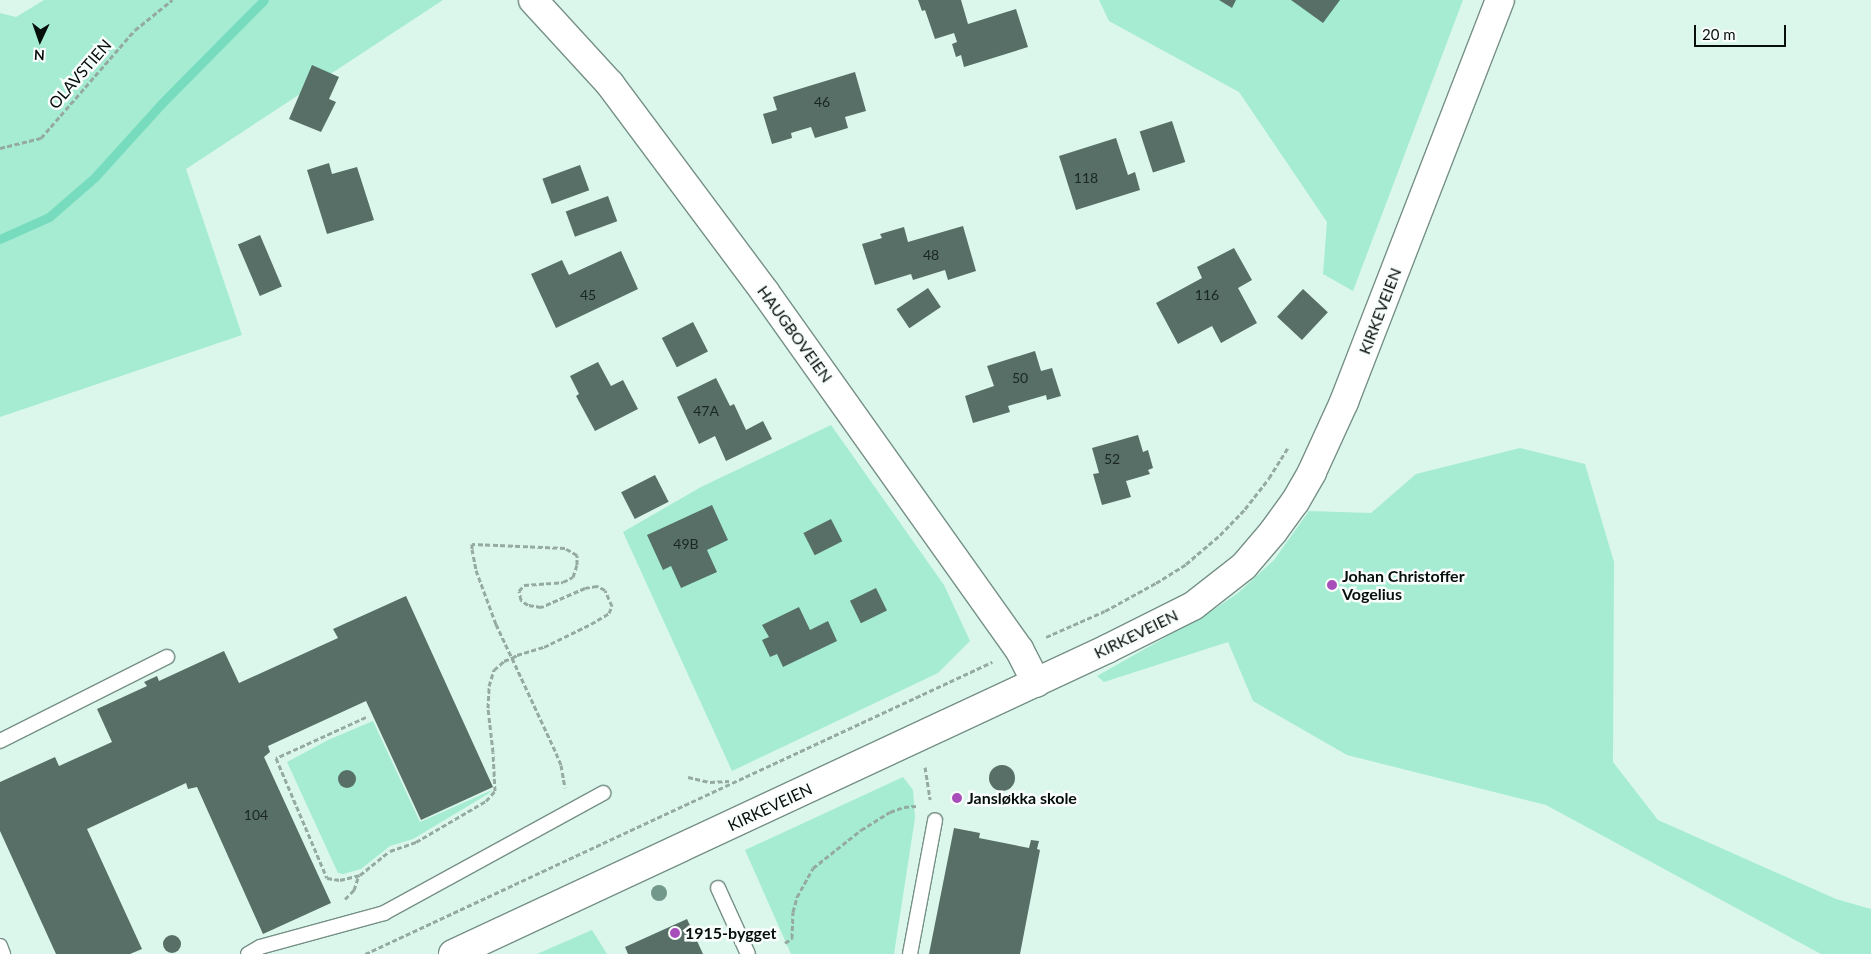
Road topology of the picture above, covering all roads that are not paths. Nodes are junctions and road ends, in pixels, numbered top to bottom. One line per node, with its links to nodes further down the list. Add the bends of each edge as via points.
1 (533, 0): 4 (main road, HAUGBOVEIEN, via 610,84 765,292 1019,649)
2 (1500, 0): 4 (main road, KIRKEVEIEN, via 1344,402 1312,472 1291,507 1244,566 1202,600)
3 (167, 657): 5 (lane)
4 (1036, 683): 12 (main road, KIRKEVEIEN)
5 (0, 741)
6 (603, 793): 11 (lane, via 384,913 260,947)
7 (935, 820): 14 (lane)
8 (718, 888): 13 (lane)
9 (0, 946): 10 (lane)
10 (4, 954)
11 (248, 954)
12 (453, 954)
13 (748, 954)
14 (910, 954)

